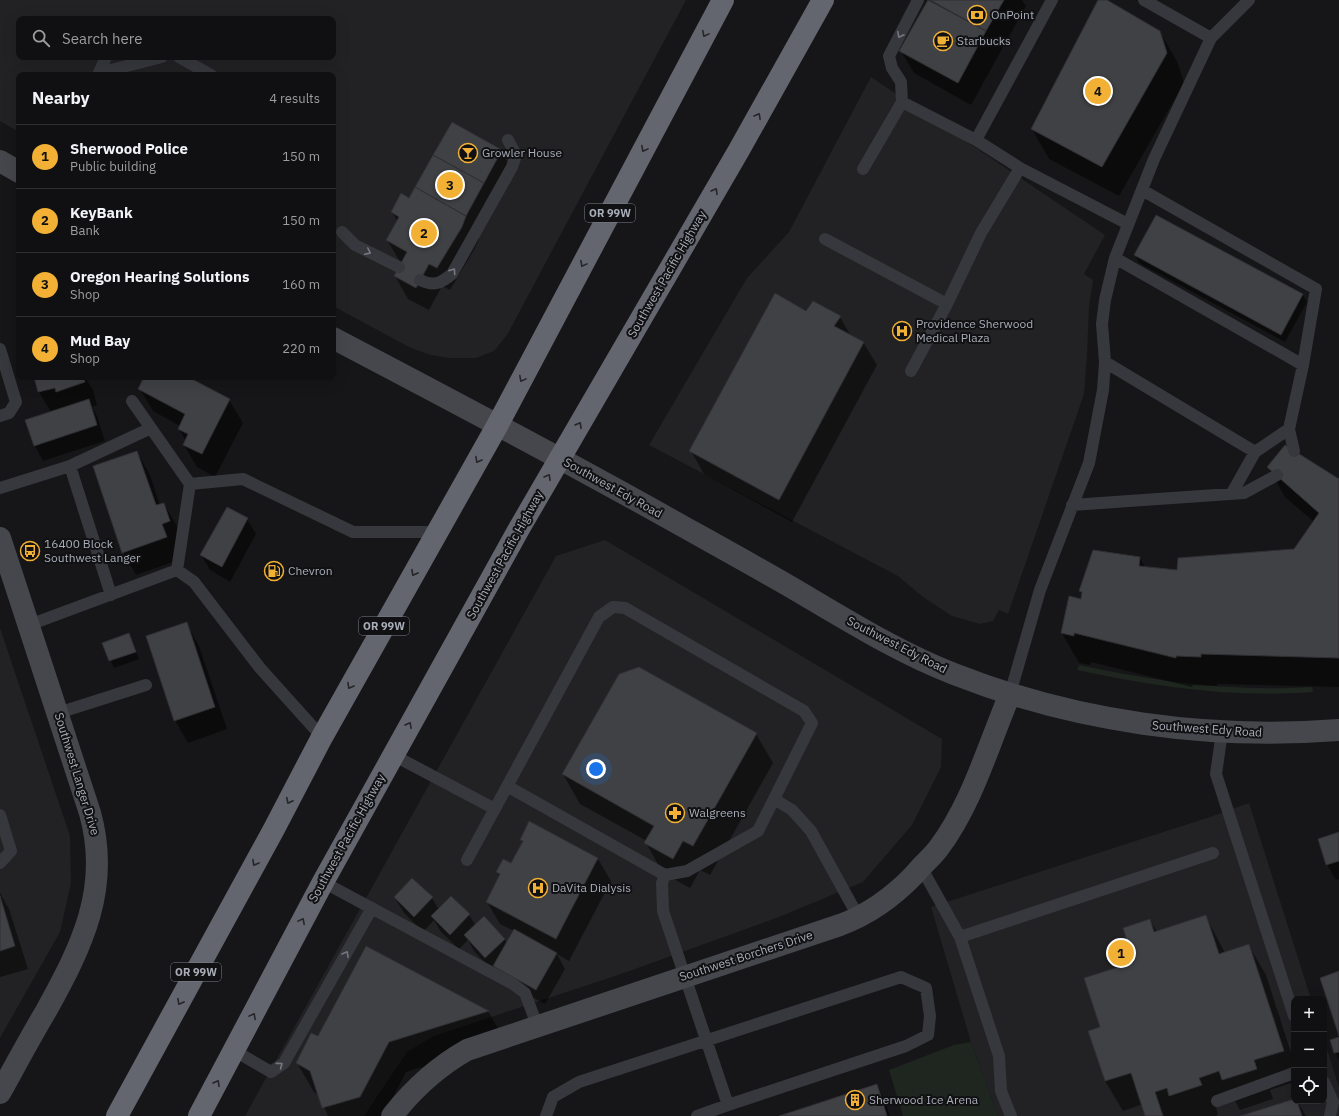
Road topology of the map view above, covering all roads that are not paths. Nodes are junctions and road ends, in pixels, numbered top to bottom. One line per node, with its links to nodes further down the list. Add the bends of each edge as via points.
1 (723, 0): 36 (highway, OR 99W, one-way to 36)
2 (825, 0): 41 (highway, Southwest Pacific Highway, one-way to 2)
3 (918, 0): 14 (lane, one-way to 14, via 889,56 892,68 901,82)
4 (1052, 0): 16 (lane)
5 (1144, 0): 7 (lane)
6 (1249, 0): 7 (lane)
7 (1211, 38): 21 (lane)
8 (105, 60): 11 (lane)
9 (151, 60): 12 (lane)
10 (184, 60): 13 (lane)
11 (100, 72)
12 (106, 72)
13 (206, 72)
14 (902, 102): 16 (lane); 19 (lane)
15 (508, 140): 27 (lane, one-way to 15, via 426,283 441,283 452,274 512,167 516,155)
16 (976, 140): 18 (lane)
17 (0, 161): 20 (street)
18 (1020, 168): 22 (lane); 28 (lane, via 981,233)
19 (863, 169)
20 (16, 170)
21 (1142, 190): 22 (lane); 32 (lane, via 1316,288)
22 (1128, 224): 25 (lane)
23 (342, 232): 26 (lane, one-way to 26, via 355,245)
24 (825, 239): 28 (lane)
25 (1115, 258): 31 (lane, via 1102,324); 32 (lane)
26 (399, 267)
27 (420, 280)
28 (947, 304): 33 (lane)
29 (336, 340): 36 (street, Southwest Edy Road)
30 (0, 349): 35 (lane, via 16,402 9,413)
31 (1104, 362): 40 (lane); 47 (lane, via 1103,390 1089,463)
32 (1303, 365): 38 (lane)
33 (911, 371)
34 (132, 401): 37 (lane)
35 (0, 416)
36 (497, 426): 41 (street, Southwest Edy Road); 48 (highway, OR 99W, one-way to 48)
37 (151, 428): 42 (lane); 44 (lane)
38 (1289, 429): 39 (lane); 40 (lane)
39 (1294, 451)
40 (1254, 452): 46 (lane)
41 (559, 458): 54 (street, Southwest Edy Road, via 890,643 952,673); 59 (highway, Southwest Pacific Highway, one-way to 41)
42 (70, 466): 45 (lane); 51 (lane)
43 (1277, 475): 46 (lane, via 1244,493)
44 (190, 484): 48 (lane, via 243,479 353,532); 50 (lane)
45 (0, 488)
46 (1232, 493): 47 (lane)
47 (1072, 506): 54 (lane, via 1040,590)
48 (437, 532): 58 (highway, OR 99W, one-way to 58)
49 (1, 544): 52 (street, Southwest Langer Drive)
50 (177, 570): 51 (lane); 58 (lane, via 194,582 260,668)
51 (111, 595): 52 (lane)
52 (29, 625): 55 (street, Southwest Langer Drive)
53 (146, 685): 55 (lane)
54 (1010, 694): 57 (street, Southwest Edy Road, via 1107,718 1147,725); 67 (street, Southwest Borchers Drive, via 959,816 937,850)
55 (58, 713): 80 (street, Southwest Langer Drive, via 95,829 98,868 95,892 86,928 68,971)
56 (1339, 730): 57 (street, Southwest Edy Road, via 1286,733)
57 (1222, 732): 74 (lane, via 1216,774)
58 (322, 737): 83 (highway, OR 99W, one-way to 83)
59 (393, 755): 62 (lane); 69 (highway, Southwest Pacific Highway)
60 (507, 786): 61 (lane, via 599,617 613,607 624,608 804,711 812,723); 62 (lane); 68 (lane)
61 (774, 799): 68 (lane, via 758,831 688,871); 71 (lane, via 792,810 811,831)
62 (495, 809): 65 (lane)
63 (0, 815): 66 (lane, via 11,851)
64 (1213, 853): 72 (lane)
65 (467, 860)
66 (0, 863)
67 (921, 867): 71 (street, Southwest Borchers Drive, via 892,896); 72 (lane)
68 (665, 875): 73 (lane, via 662,883 663,911)
69 (323, 882): 70 (lane); 77 (highway, Southwest Pacific Highway, one-way to 69)
70 (372, 908): 75 (lane, via 513,984 525,993); 77 (lane, one-way to 70, via 271,1072 284,1063)
71 (859, 918): 73 (street, Southwest Borchers Drive)
72 (960, 936): 88 (lane, via 999,1056 1002,1091)
73 (686, 976): 75 (street, Southwest Borchers Drive); 76 (lane)
74 (1291, 1007)
75 (537, 1025): 85 (street, Southwest Borchers Drive, via 467,1050 445,1063 424,1080)
76 (707, 1040): 82 (lane); 82 (lane, via 900,977 926,988 930,1016 928,1035 906,1046); 86 (lane, via 579,1082 553,1097)
77 (235, 1051): 84 (highway, Southwest Pacific Highway, one-way to 77)
78 (1291, 1074): 81 (lane)
79 (1327, 1089): 89 (lane, via 1333,1102)
80 (0, 1093)
81 (1217, 1101)
82 (728, 1105): 87 (lane)
83 (117, 1116)
84 (199, 1116)
85 (392, 1116)
86 (546, 1116)
87 (697, 1116)
88 (1011, 1116)
89 (1330, 1116)

